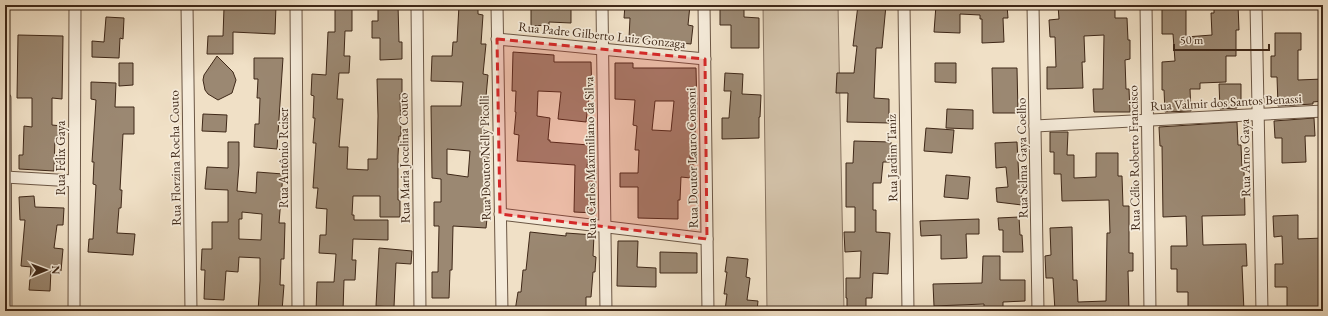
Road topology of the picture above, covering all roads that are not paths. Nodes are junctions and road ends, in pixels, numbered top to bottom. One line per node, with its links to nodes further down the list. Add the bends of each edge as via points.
1 (75, 5): 21 (street, Rua Félix Gaya)
2 (187, 5): 27 (street, Rua Florzina Rocha Couto)
3 (296, 5): 28 (street, Rua Antônio Reiser)
4 (417, 5): 29 (street, Rua Maria Jocelina Couto)
5 (497, 5): 12 (street, Rua Doutor Nelly Picolli)
6 (602, 5): 13 (street, Rua Carlos Maximiliano da Silva)
7 (704, 5): 14 (street, Rua Doutor Lauro Consoni)
8 (904, 5): 33 (street, Rua Jardim Taniz)
9 (1033, 5): 19 (street, Rua Selma Gaya Coelho)
10 (1146, 5): 18 (street, Rua Célio Roberto Francisco)
11 (1256, 5): 17 (street, Rua Arno Gaya)
12 (497, 38): 13 (street, Rua Padre Gilberto Luiz Gonzaga); 22 (street, Rua Doutor Nelly Picolli)
13 (602, 49): 14 (street, Rua Padre Gilberto Luiz Gonzaga); 23 (street, Rua Carlos Maximiliano da Silva)
14 (705, 59): 24 (street, Rua Doutor Lauro Consoni)
15 (5, 98): 20 (street)
16 (1323, 111): 17 (street, Rua Valmir dos Santos Benassi)
17 (1258, 114): 18 (street, Rua Valmir dos Santos Benassi); 36 (street, Rua Arno Gaya)
18 (1148, 120): 19 (street, Rua Valmir dos Santos Benassi); 35 (street, Rua Célio Roberto Francisco)
19 (1035, 126): 34 (street, Rua Selma Gaya Coelho)
20 (5, 177): 21 (street); 25 (street)
21 (74, 181): 26 (street, Rua Félix Gaya)
22 (500, 214): 23 (street); 30 (street, Rua Doutor Nelly Picolli)
23 (605, 226): 24 (street); 31 (street, Rua Carlos Maximiliano da Silva)
24 (707, 239): 32 (street, Rua Doutor Lauro Consoni)
25 (6, 311)
26 (74, 311)
27 (191, 311)
28 (298, 311)
29 (420, 311)
30 (502, 311)
31 (606, 311)
32 (708, 311)
33 (908, 311)
34 (1038, 311)
35 (1150, 311)
36 (1262, 311)

